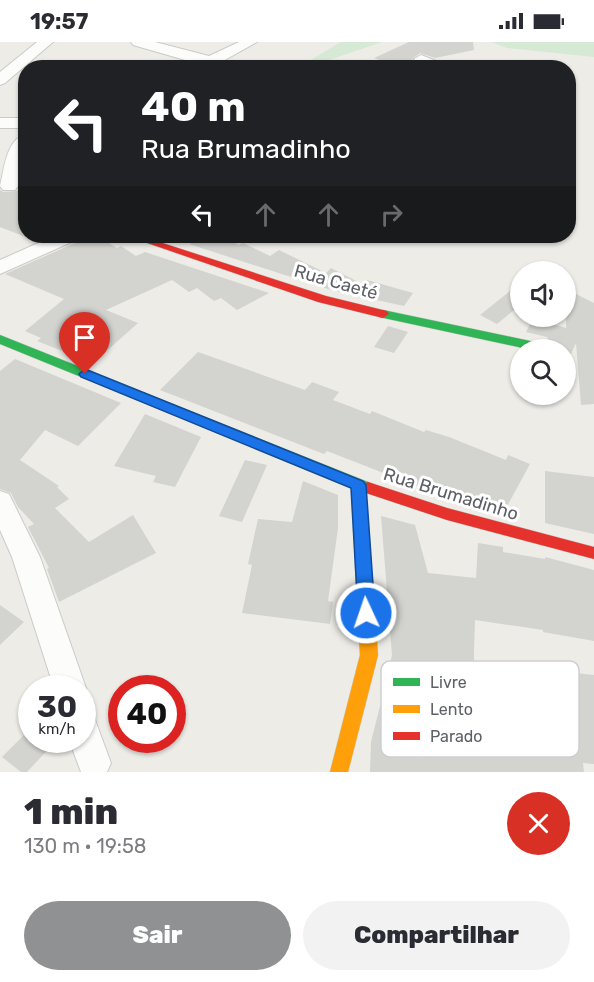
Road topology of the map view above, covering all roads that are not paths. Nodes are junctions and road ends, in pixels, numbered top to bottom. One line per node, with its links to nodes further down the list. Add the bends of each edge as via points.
1 (46, 42): 4 (street)
2 (138, 42): 5 (street)
3 (250, 42): 6 (street)
4 (24, 60)
5 (207, 60)
6 (213, 60)
7 (18, 65): 8 (street)
8 (0, 80)
9 (0, 123): 10 (street)
10 (18, 123)
11 (18, 151): 12 (street)
12 (9, 186)
13 (54, 243): 15 (street)
14 (153, 243): 17 (street, Rua Caeté, via 322,299)
15 (0, 268)
16 (0, 339): 18 (street, Rua Brumadinho)
17 (510, 341)
18 (358, 485): 20 (street, Rua Brumadinho, via 447,514); 24 (street, via 369,655)
19 (0, 501): 21 (street, via 26,557)
20 (594, 553)
21 (66, 675)
22 (91, 753): 23 (street)
23 (94, 763)
24 (339, 772)

